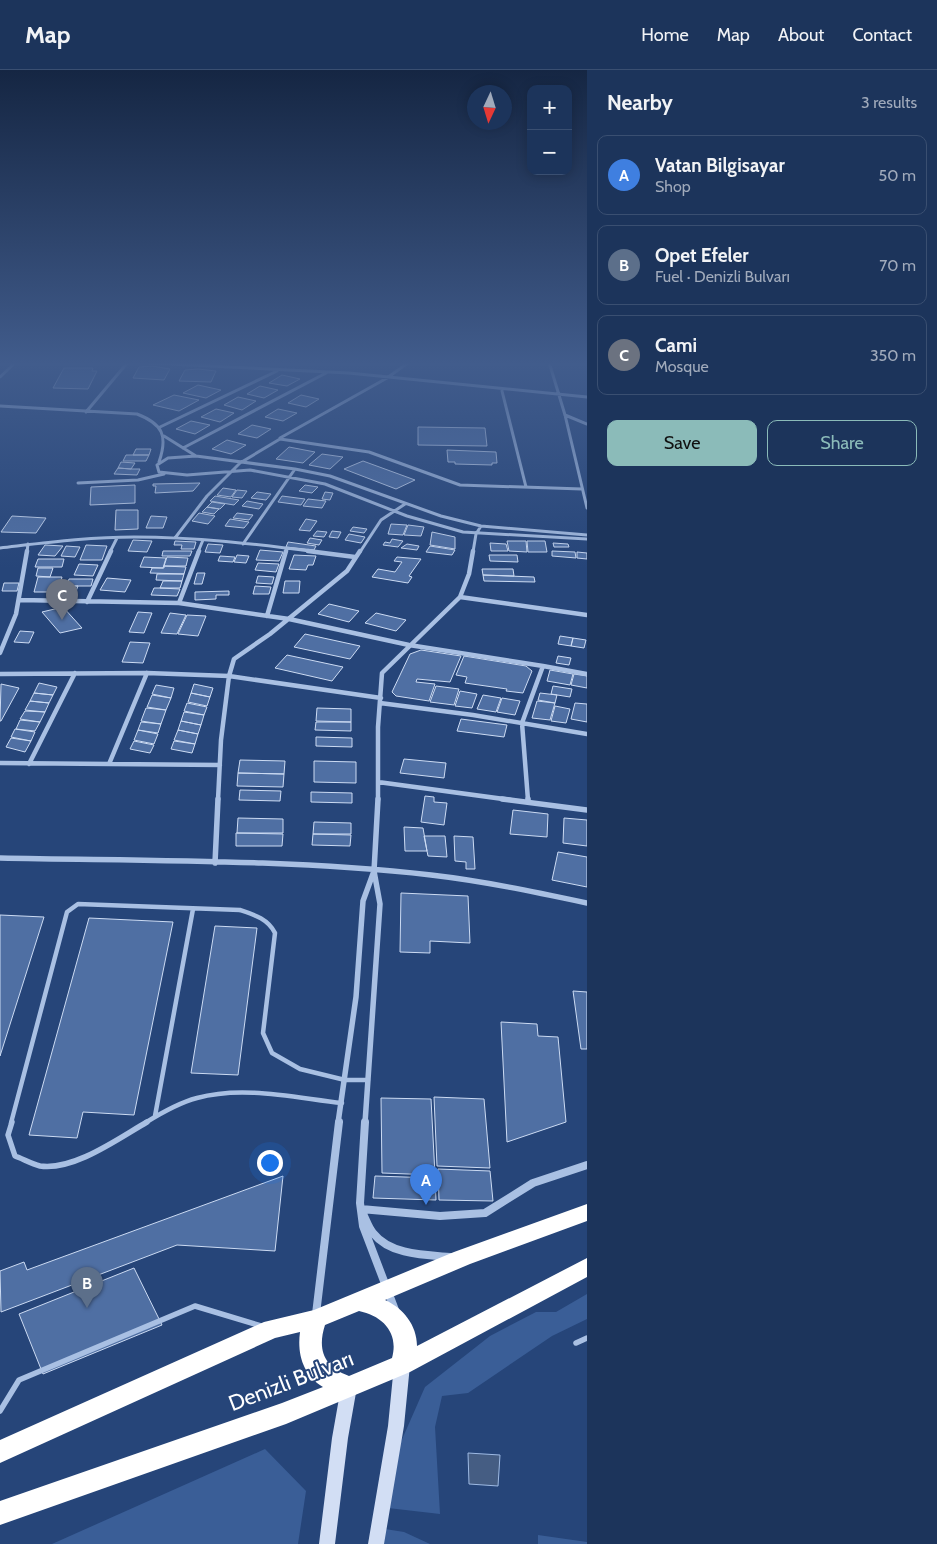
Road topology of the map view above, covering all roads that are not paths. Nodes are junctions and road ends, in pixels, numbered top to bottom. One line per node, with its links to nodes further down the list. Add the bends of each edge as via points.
1 (162, 431): 6 (street)
2 (216, 431): 8 (street)
3 (293, 431): 7 (street)
4 (512, 431): 17 (street)
5 (569, 431): 18 (street)
6 (164, 436): 8 (street); 10 (street)
7 (280, 438): 11 (street); 17 (street, via 369,452 460,485)
8 (183, 448): 9 (street)
9 (196, 456): 10 (street, via 180,456); 11 (street)
10 (159, 462): 14 (street, via 159,472)
11 (240, 463): 12 (street); 13 (street)
12 (295, 469): 15 (street); 19 (street, via 358,484)
13 (233, 470): 14 (street); 15 (street); 26 (street, via 207,496)
14 (164, 474): 16 (street, via 138,480)
15 (290, 477): 21 (street, via 325,484); 29 (street)
16 (78, 483)
17 (526, 488): 18 (street)
18 (582, 489): 20 (street)
19 (405, 504): 21 (street); 22 (street)
20 (587, 508)
21 (393, 510): 23 (street); 32 (street, via 381,520)
22 (481, 526): 23 (street); 24 (street)
23 (476, 534): 24 (street); 33 (street, via 469,574)
24 (587, 537)
25 (117, 538): 26 (street); 28 (street); 35 (street)
26 (174, 538): 27 (street)
27 (203, 540): 29 (street); 36 (street)
28 (28, 544): 30 (street); 34 (street)
29 (243, 544): 31 (street)
30 (0, 548)
31 (287, 549): 32 (street); 38 (street)
32 (355, 557): 39 (street, via 347,571)
33 (460, 597): 37 (street); 40 (street)
34 (20, 600): 35 (street); 41 (street, via 12,633)
35 (87, 602): 36 (street)
36 (180, 603): 38 (street)
37 (587, 615)
38 (267, 616): 39 (street)
39 (289, 619): 40 (street); 47 (street, via 234,659)
40 (409, 645): 42 (street); 48 (street, via 382,673)
41 (0, 653)
42 (543, 666): 46 (street); 49 (street)
43 (147, 673): 45 (street); 47 (street); 53 (street)
44 (0, 674): 45 (street)
45 (75, 674): 52 (street)
46 (587, 674)
47 (229, 676): 48 (street); 54 (street)
48 (380, 700): 49 (street); 55 (street)
49 (522, 723): 50 (street); 56 (street)
50 (587, 734)
51 (0, 763): 52 (street)
52 (29, 764): 53 (street)
53 (109, 764): 54 (street)
54 (220, 765): 59 (street)
55 (378, 782): 56 (street); 60 (street)
56 (528, 801): 57 (street)
57 (587, 810)
58 (0, 858): 59 (street)
59 (215, 864): 60 (street)
60 (374, 870): 61 (street, via 486,883); 63 (street, via 363,901 356,997); 64 (street, via 380,904)
61 (587, 903)
62 (193, 909): 63 (lane, via 240,910 272,925 275,933 263,1033 272,1053 300,1069); 66 (lane); 66 (lane, via 78,904 68,912 8,1136 15,1156 42,1166 74,1162)
63 (345, 1080): 64 (lane); 65 (street)
64 (368, 1080): 68 (street)
65 (342, 1103): 66 (lane, via 236,1093 196,1097); 74 (street)
66 (155, 1116)
67 (587, 1165): 68 (street, via 533,1183 485,1213 440,1216)
68 (361, 1209): 70 (street, via 373,1232 386,1245 423,1255); 72 (street, via 363,1226)
69 (587, 1212): 70 (highway)
70 (462, 1258): 72 (highway)
71 (587, 1266): 79 (highway, Denizli Bulvarı)
72 (387, 1288): 73 (highway); 76 (street)
73 (355, 1301): 74 (highway); 76 (highway, via 384,1309)
74 (316, 1319): 75 (highway); 80 (highway, via 309,1336 308,1350 313,1362 334,1382)
75 (272, 1329): 81 (lane, via 195,1306 19,1380); 82 (highway)
76 (403, 1329): 79 (highway, via 406,1342)
77 (587, 1338): 78 (lane)
78 (576, 1343)
79 (402, 1365): 80 (highway, Denizli Bulvarı); 85 (street, via 396,1426)
80 (349, 1387): 83 (highway, Denizli Bulvarı, via 286,1413); 84 (street)
81 (0, 1411)
82 (0, 1452)
83 (0, 1513)
84 (327, 1544)
85 (376, 1544)

